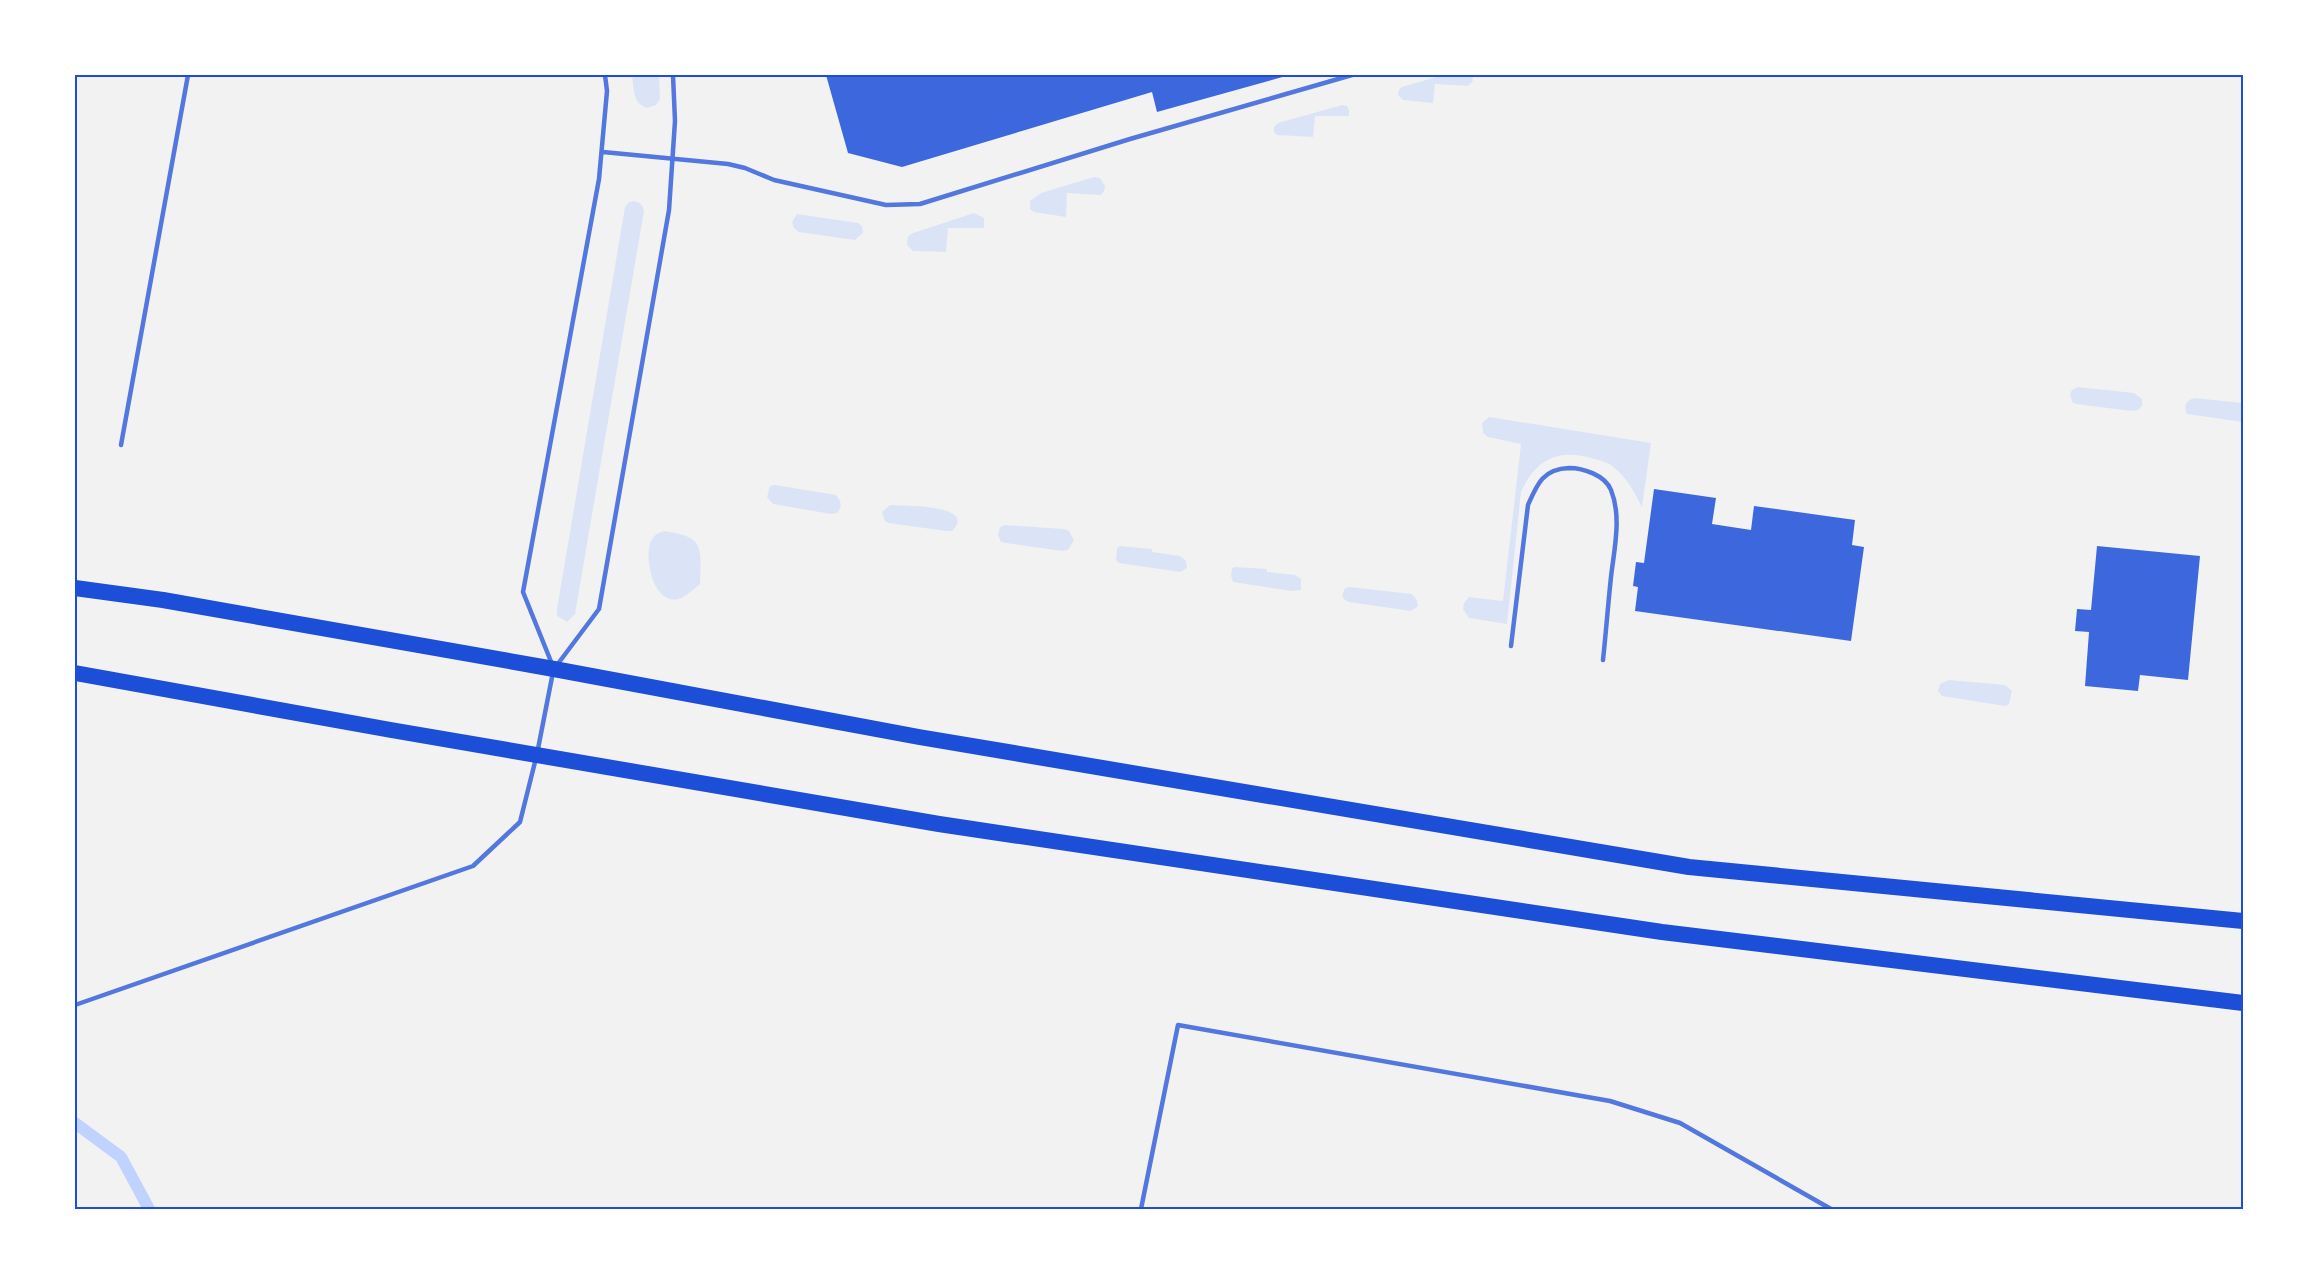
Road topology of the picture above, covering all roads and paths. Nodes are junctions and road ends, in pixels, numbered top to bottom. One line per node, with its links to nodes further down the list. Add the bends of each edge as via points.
1 (188, 75): 7 (lane)
2 (605, 75): 5 (lane)
3 (673, 75): 6 (lane)
4 (1352, 75): 6 (lane, via 920,204 886,205 774,180 736,166)
5 (603, 152): 6 (lane); 11 (lane, via 524,591)
6 (672, 159): 11 (lane, via 669,210 599,609)
7 (121, 445)
8 (75, 588): 11 (highway)
9 (1511, 646): 10 (lane, via 1528,505 1544,477 1556,469 1579,468 1611,488 1616,508)
10 (1603, 660)
11 (554, 669): 13 (lane); 14 (highway, via 919,737 1689,867)
12 (75, 673): 13 (highway)
13 (537, 754): 15 (highway, via 939,824 1639,928); 16 (lane, via 520,822 472,866)
14 (2243, 921)
15 (2243, 1003)
16 (75, 1005)
17 (1141, 1209): 18 (lane, via 1178,1025 1610,1101 1680,1123)
18 (1831, 1209)

